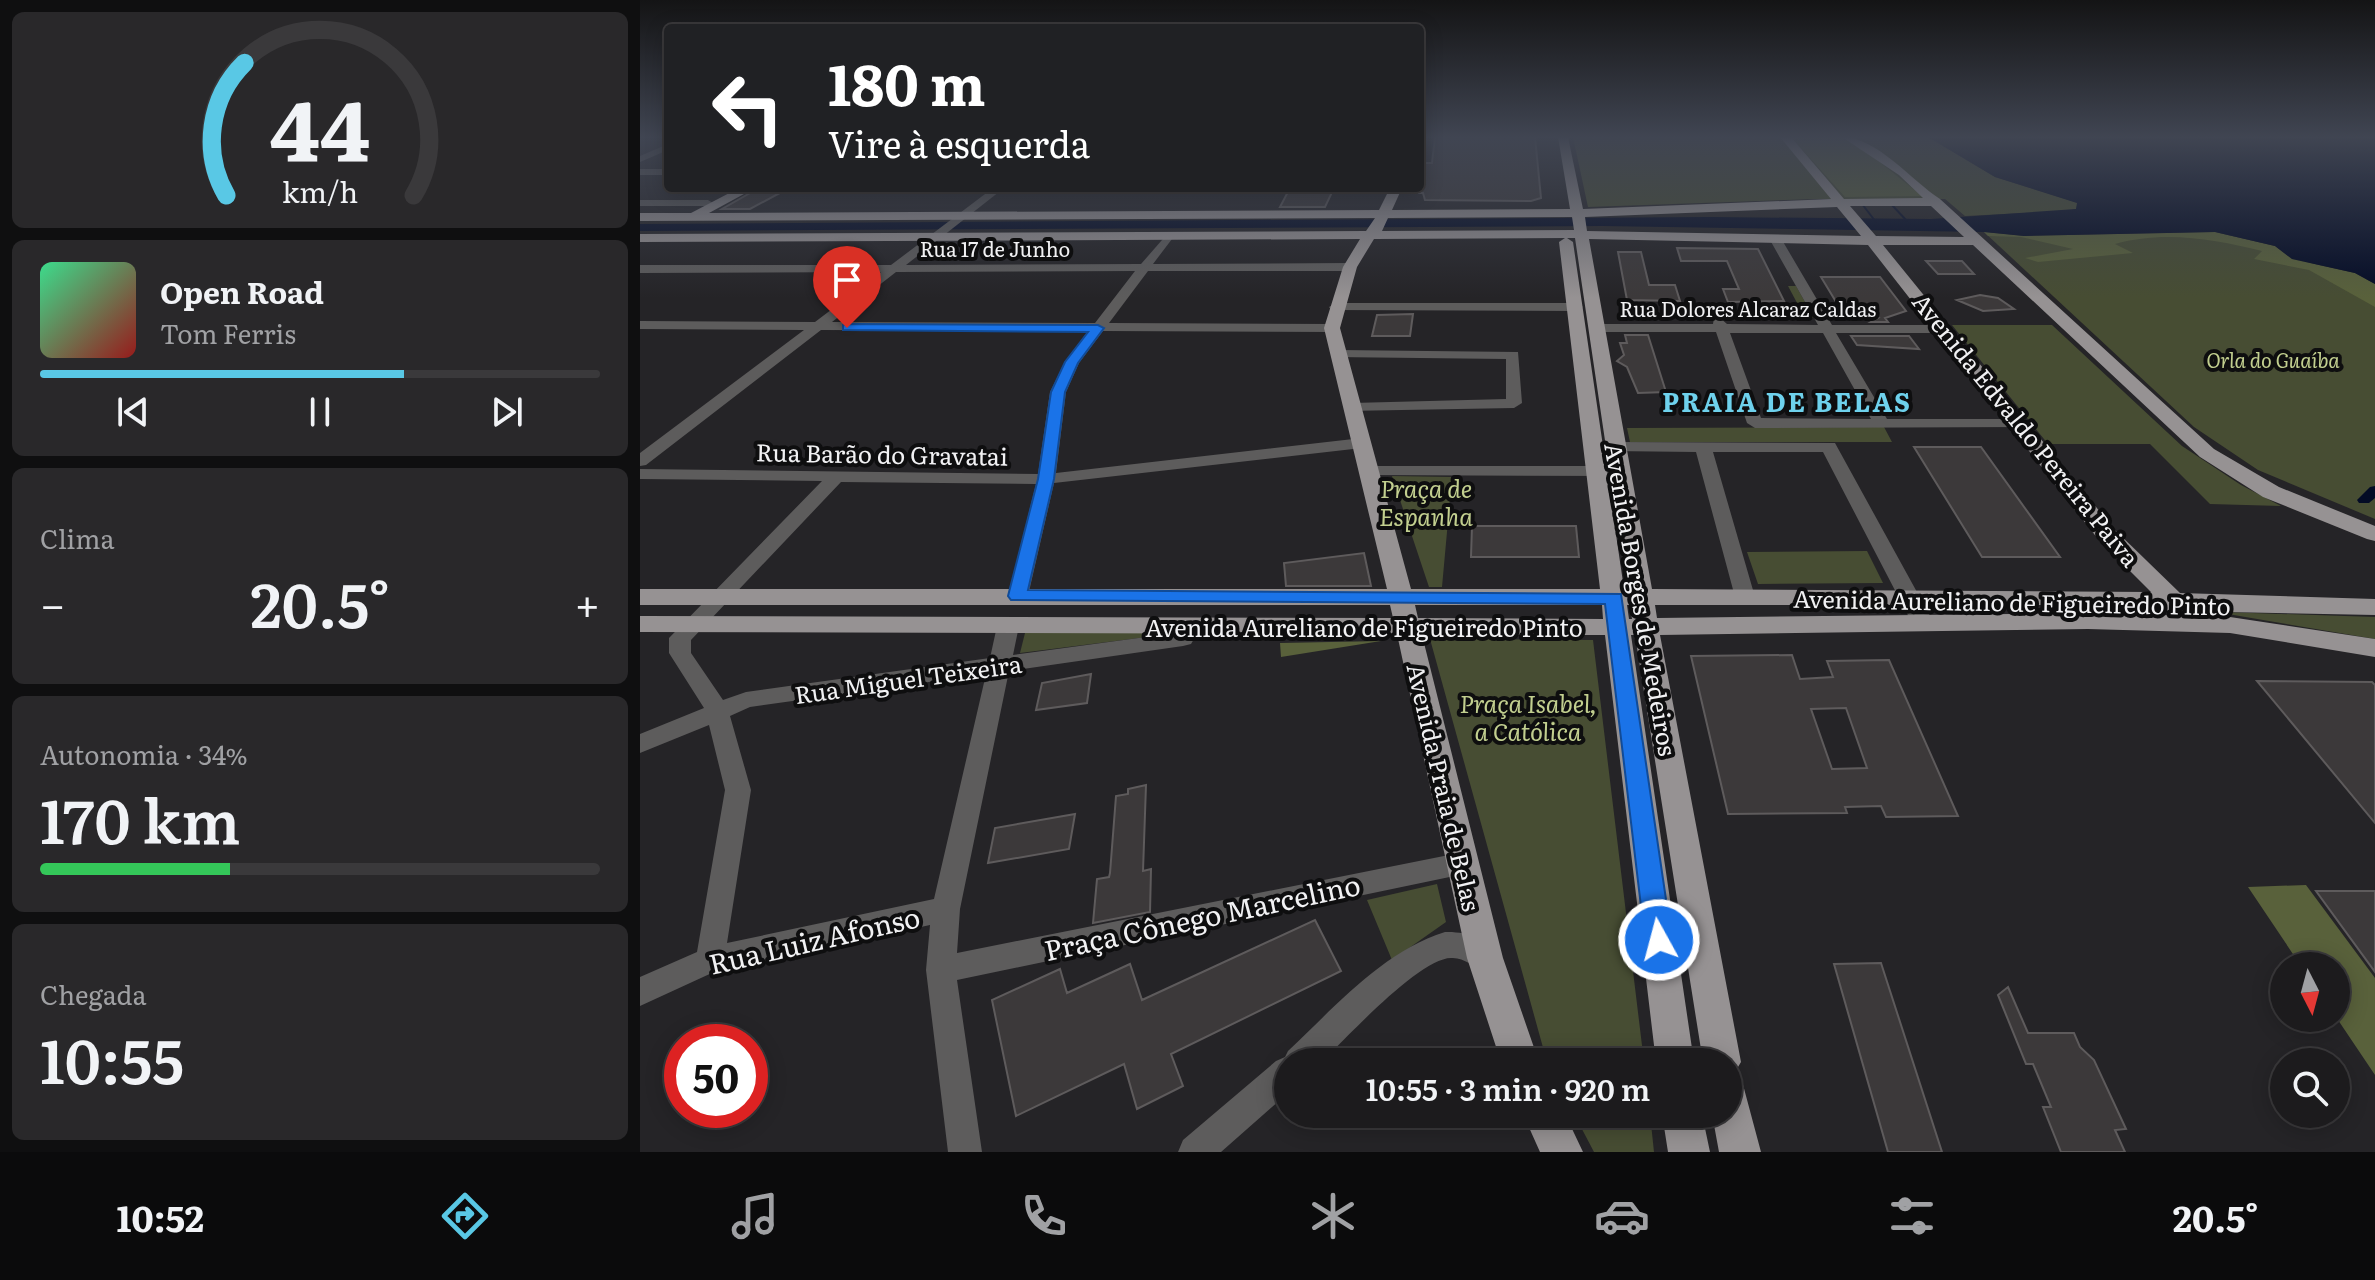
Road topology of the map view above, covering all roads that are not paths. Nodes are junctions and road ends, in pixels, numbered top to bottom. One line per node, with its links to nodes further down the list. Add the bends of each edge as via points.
1 (1563, 191): 18 (main road, Avenida Borges de Medeiros)
2 (1567, 191): 18 (main road, Avenida Borges de Medeiros)
3 (1826, 191): 13 (main road)
4 (1832, 191): 15 (main road, Avenida Edvaldo Pereira Paiva)
5 (1924, 191): 14 (main road)
6 (731, 192): 12 (main road)
7 (740, 192): 19 (main road)
8 (993, 192): 17 (street)
9 (1382, 192): 20 (main road, Avenida Praia de Belas)
10 (1393, 192): 20 (main road, Avenida Praia de Belas)
11 (640, 203): 12 (street)
12 (708, 203): 19 (main road)
13 (1811, 203): 15 (main road); 18 (main road)
14 (1940, 205): 15 (main road); 24 (main road)
15 (1844, 206): 26 (main road, Avenida Edvaldo Pereira Paiva)
16 (640, 217): 19 (main road)
17 (959, 217): 19 (main road); 20 (main road, via 1350,214); 21 (street)
18 (1569, 217): 20 (main road); 20 (main road); 25 (main road, via 1594,241 1620,235); 32 (main road, Avenida Borges de Medeiros); 33 (main road, Avenida Borges de Medeiros)
19 (683, 219): 23 (main road)
20 (1374, 221): 22 (main road); 27 (main road, Avenida Praia de Belas)
21 (937, 234): 22 (main road); 23 (main road); 28 (street)
22 (1169, 235): 29 (street)
23 (646, 238)
24 (1977, 239): 26 (main road); 54 (main road, via 2207,453 2271,492)
25 (1776, 240): 26 (main road); 36 (street)
26 (1876, 243): 37 (main road, Avenida Edvaldo Pereira Paiva)
27 (1350, 267): 29 (street, Rua 17 de Junho); 31 (main road, Avenida Praia de Belas)
28 (891, 268): 29 (street, Rua 17 de Junho); 30 (street, Rua 17 de Junho); 38 (street)
29 (1146, 268): 39 (street)
30 (640, 269)
31 (1336, 307): 32 (street); 40 (main road, Avenida Praia de Belas)
32 (1577, 311): 33 (main road); 50 (main road, Avenida Borges de Medeiros)
33 (1599, 324): 34 (street, Rua Dolores Alcaraz Caldas); 46 (main road, Avenida Borges de Medeiros)
34 (1720, 324): 36 (street, Rua Dolores Alcaraz Caldas); 43 (street, via 1755,423)
35 (640, 325): 38 (street)
36 (1826, 325): 37 (street, Rua Dolores Alcaraz Caldas); 43 (street)
37 (1941, 325): 44 (main road, Avenida Edvaldo Pereira Paiva)
38 (816, 327): 39 (street); 48 (street)
39 (1098, 328): 40 (street); 53 (street, via 1072,362 1058,392)
40 (1332, 328): 41 (main road, Avenida Praia de Belas)
41 (1338, 354): 42 (main road, Avenida Praia de Belas); 42 (street, via 1513,355 1514,403)
42 (1352, 408): 45 (main road, Avenida Praia de Belas)
43 (1882, 424): 44 (street)
44 (2018, 424): 61 (main road, Avenida Edvaldo Pereira Paiva, via 2106,534)
45 (1362, 443): 49 (main road, Avenida Praia de Belas); 53 (street, Rua Barão do Gravatai)
46 (1616, 447): 47 (street); 50 (main road, Avenida Borges de Medeiros)
47 (1703, 447): 56 (street, via 1829,447); 59 (street)
48 (640, 461)
49 (1369, 471): 50 (street); 69 (main road, Avenida Praia de Belas)
50 (1608, 471): 60 (main road, Avenida Borges de Medeiros); 63 (main road, Avenida Borges de Medeiros)
51 (640, 474): 52 (street, Rua Barão do Gravatai)
52 (836, 477): 53 (street, Rua Barão do Gravatai); 58 (street)
53 (1046, 479): 55 (street)
54 (2375, 534)
55 (1018, 596): 58 (main road, Avenida Aureliano de Figueiredo Pinto); 69 (main road, Avenida Aureliano de Figueiredo Pinto)
56 (1909, 596): 59 (main road, Avenida Aureliano de Figueiredo Pinto); 61 (main road, Avenida Aureliano de Figueiredo Pinto); 64 (street)
57 (640, 597): 58 (main road, Avenida Aureliano de Figueiredo Pinto)
58 (717, 597): 66 (street)
59 (1745, 597): 60 (main road, Avenida Aureliano de Figueiredo Pinto)
60 (1641, 598): 63 (main road, Avenida Borges de Medeiros)
61 (2170, 601): 62 (main road, Avenida Aureliano de Figueiredo Pinto); 67 (main road, Avenida Edvaldo Pereira Paiva)
62 (2375, 607)
63 (1625, 617): 69 (main road, Avenida Aureliano de Figueiredo Pinto); 70 (main road, Avenida Aureliano de Figueiredo Pinto); 74 (main road, Avenida Borges de Medeiros); 85 (main road, Avenida Borges de Medeiros)
64 (1923, 623): 67 (main road, Avenida Aureliano de Figueiredo Pinto); 70 (main road, Avenida Aureliano de Figueiredo Pinto)
65 (640, 624): 66 (main road, Avenida Aureliano de Figueiredo Pinto)
66 (692, 624): 68 (main road, Avenida Aureliano de Figueiredo Pinto); 75 (street, via 680,638 680,653)
67 (2230, 625): 72 (main road, Avenida Aureliano de Figueiredo Pinto)
68 (1008, 626): 69 (main road, Avenida Aureliano de Figueiredo Pinto); 73 (street)
69 (1400, 626): 77 (main road, Avenida Praia de Belas)
70 (1695, 626): 74 (main road)
71 (1183, 639): 73 (street, Rua Miguel Teixeira)
72 (2375, 648)
73 (999, 666): 75 (street, Rua Miguel Teixeira, via 746,700); 78 (street)
74 (1654, 668): 86 (main road, Avenida Borges de Medeiros)
75 (717, 710): 76 (street, Rua Miguel Teixeira); 80 (street, via 738,790)
76 (640, 744)
77 (1464, 863): 79 (main road, Avenida Praia de Belas); 81 (street, Praça Cônego Marcelino)
78 (946, 909): 80 (street, Rua Luiz Afonso); 81 (street)
79 (1485, 958): 83 (street, via 1469,946 1456,945 1421,954); 84 (main road, Avenida Praia de Belas)
80 (710, 960): 82 (street, Rua Luiz Afonso)
81 (941, 970): 91 (street)
82 (640, 992)
83 (1314, 1048)
84 (1515, 1048)
85 (1673, 1048)
86 (1720, 1048)
87 (1274, 1084): 92 (street)
88 (1550, 1128): 93 (main road)
89 (1685, 1128): 94 (main road)
90 (1735, 1128): 95 (main road)
91 (965, 1152)
92 (1195, 1152)
93 (1562, 1152)
94 (1689, 1152)
95 (1740, 1152)

